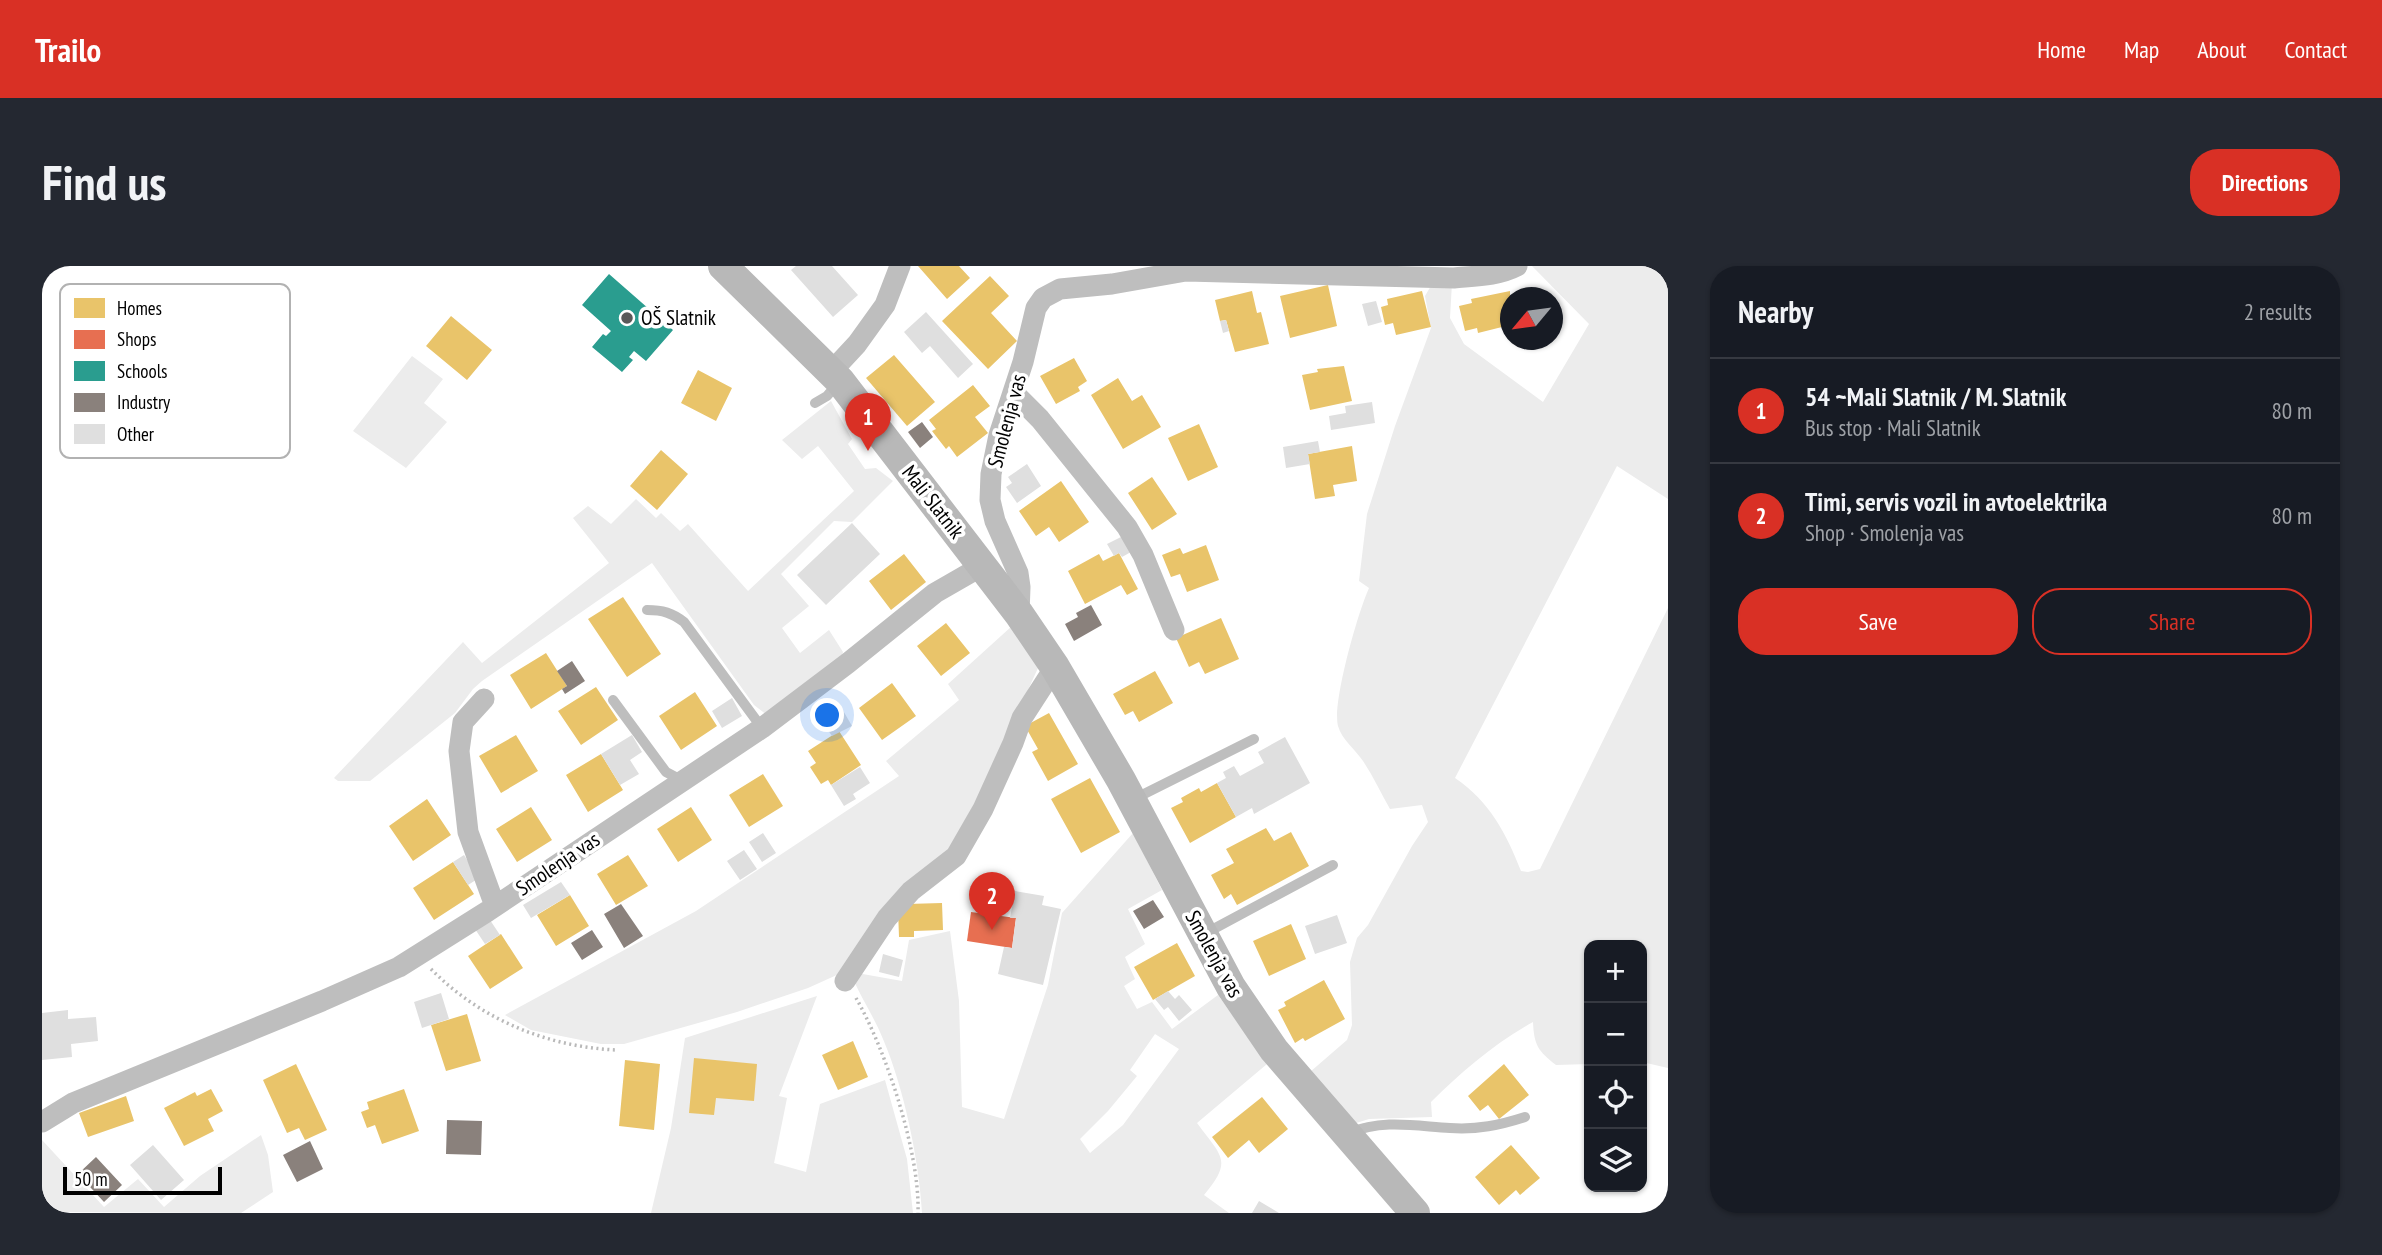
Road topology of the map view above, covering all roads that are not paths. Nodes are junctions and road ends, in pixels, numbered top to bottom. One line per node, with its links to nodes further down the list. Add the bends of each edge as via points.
1 (723, 266): 4 (main road, Mali Slatnik)
2 (900, 266): 4 (street, via 885,305)
3 (1517, 266): 5 (street, Smolenja vas, via 1489,275 1454,278 1186,271 1060,289 1042,298 1036,308)
4 (836, 376): 6 (lane, via 827,396); 7 (main road, Mali Slatnik)
5 (1014, 393): 9 (street, Smolenja vas, via 999,435 990,500 1018,573); 10 (street, via 1127,527)
6 (815, 404)
7 (982, 566): 9 (main road, Smolenja vas); 14 (street, Smolenja vas, via 935,593)
8 (647, 610): 14 (lane, via 673,614 684,622)
9 (1019, 614): 11 (main road, Smolenja vas)
10 (1174, 630)
11 (1055, 667): 17 (main road, Smolenja vas); 21 (street, via 1022,718 983,808 956,856 911,891 887,918)
12 (485, 699): 19 (street, via 463,722 459,751 468,832)
13 (613, 700): 16 (lane, via 666,772)
14 (762, 728): 16 (street, Smolenja vas)
15 (1254, 739): 17 (lane)
16 (683, 780): 19 (street, Smolenja vas)
17 (1131, 800): 20 (main road, Smolenja vas)
18 (1333, 865): 20 (lane)
19 (495, 906): 23 (street, Smolenja vas, via 399,967 73,1103)
20 (1203, 934): 24 (main road, Smolenja vas, via 1257,1028)
21 (845, 981)
22 (1525, 1117): 24 (lane, via 1493,1127 1370,1125)
23 (42, 1122)
24 (1346, 1133): 25 (main road, Smolenja vas)
25 (1415, 1213)

